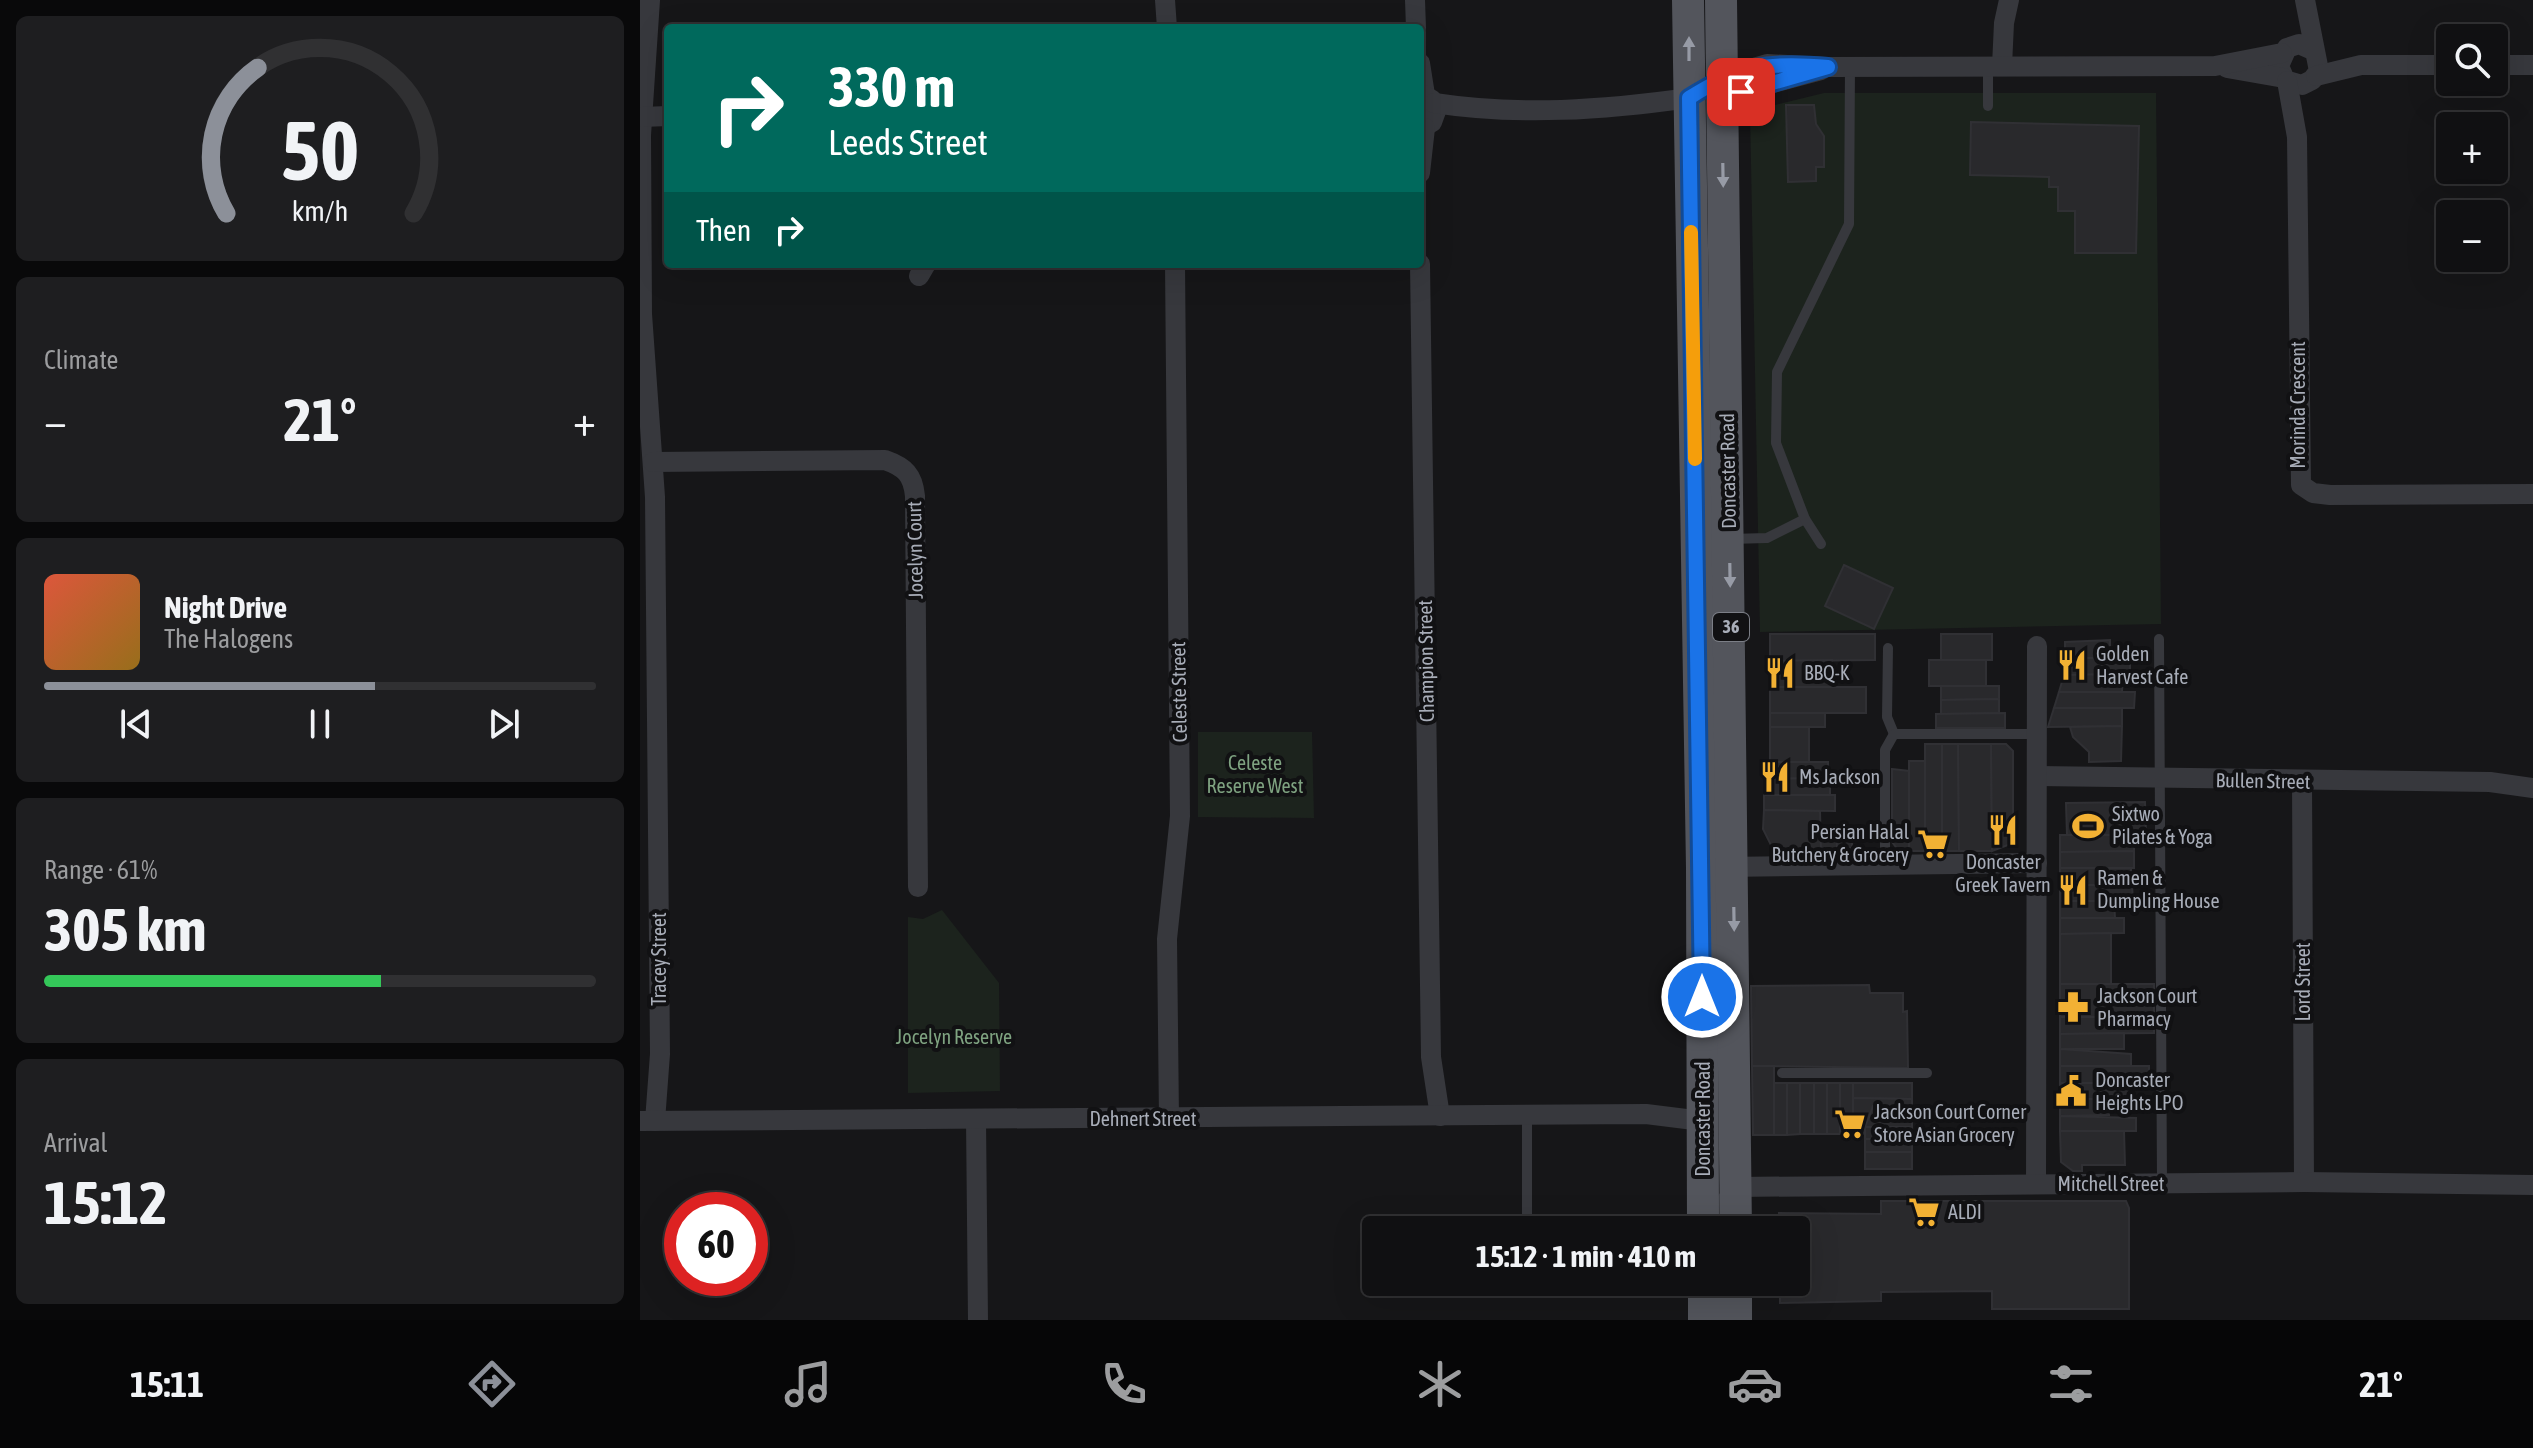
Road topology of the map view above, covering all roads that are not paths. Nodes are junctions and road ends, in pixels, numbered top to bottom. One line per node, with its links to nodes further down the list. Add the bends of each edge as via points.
1 (1165, 0): 8 (street)
2 (1415, 0): 9 (street)
3 (1688, 0): 19 (main road, Doncaster Road / 36, one-way to 3)
4 (1721, 0): 18 (main road, Doncaster Road / 36)
5 (2010, 0): 15 (street)
6 (2305, 0): 10 (street); 17 (street)
7 (647, 4): 23 (street, Tracey Street)
8 (1167, 24)
9 (1416, 24)
10 (2288, 49): 16 (street); 17 (street, via 2305,45); 17 (street, via 2279,66)
11 (2436, 65): 17 (street)
12 (2508, 65): 13 (street)
13 (2533, 65)
14 (1850, 66): 15 (street); 18 (street); 29 (lane, via 1849,224 1777,372 1776,443)
15 (2003, 66): 16 (street); 20 (lane)
16 (2215, 66): 17 (street)
17 (2304, 71): 28 (street, Morinda Crescent, via 2297,137 2301,485 2330,495)
18 (1722, 87): 19 (main road); 30 (main road, Doncaster Road / 36, one-way to 30)
19 (1689, 98): 21 (street, via 1605,109); 30 (main road, Doncaster Road / 36)
20 (1988, 106)
21 (1426, 111): 24 (street)
22 (664, 116): 23 (street)
23 (642, 117): 27 (street, Tracey Street, via 642,314)
24 (1424, 132)
25 (1175, 268): 54 (street, Celeste Street, via 1180,816 1167,939)
26 (1420, 268): 51 (street, Champion Street)
27 (653, 462): 35 (street, Tracey Street); 47 (street, Jocelyn Court, via 885,460 911,477)
28 (2533, 494)
29 (1805, 519): 30 (lane, via 1767,538); 31 (lane)
30 (1713, 539): 46 (main road, Doncaster Road / 36)
31 (1821, 544)
32 (2159, 639): 40 (lane)
33 (2037, 646): 37 (street)
34 (1888, 648): 36 (lane, via 1887,717)
35 (648, 666): 55 (street, Tracey Street, via 660,1054)
36 (1894, 734): 37 (lane); 45 (lane, via 1885,750)
37 (2037, 734): 39 (street)
38 (2533, 774): 42 (street, Bullen Street)
39 (2037, 776): 40 (street, Bullen Street); 44 (street)
40 (2158, 780): 41 (street, Bullen Street); 58 (lane)
41 (2302, 782): 42 (street, Bullen Street); 57 (street, Lord Street)
42 (2490, 782): 43 (street, Bullen Street)
43 (2533, 788)
44 (2037, 863): 45 (street); 59 (street)
45 (1885, 865): 46 (street)
46 (1718, 867): 52 (main road, Doncaster Road / 36); 56 (main road, Doncaster Road / 36, one-way to 56)
47 (918, 887)
48 (1782, 1073): 49 (lane)
49 (1927, 1073)
50 (1527, 1115): 51 (street, Dehnert Street); 52 (street, Dehnert Street, via 1646,1114 1690,1107); 61 (lane)
51 (1433, 1116): 54 (street, Dehnert Street)
52 (1702, 1117): 56 (street); 62 (main road, Doncaster Road / 36)
53 (976, 1119): 54 (street, Dehnert Street); 55 (street, Dehnert Street); 68 (street)
54 (1169, 1119)
55 (654, 1121)
56 (1736, 1172): 59 (street, Mitchell Street); 63 (street); 64 (main road, Doncaster Road / 36)
57 (2304, 1182): 58 (street, Mitchell Street); 60 (street, Mitchell Street)
58 (2162, 1183): 59 (street, Mitchell Street)
59 (2036, 1184)
60 (2533, 1185)
61 (1527, 1216)
62 (1703, 1216)
63 (1721, 1216)
64 (1736, 1216)
65 (1704, 1296): 69 (main road)
66 (1719, 1296): 70 (street)
67 (1736, 1296): 71 (main road)
68 (978, 1320)
69 (1704, 1320)
70 (1719, 1320)
71 (1736, 1320)

